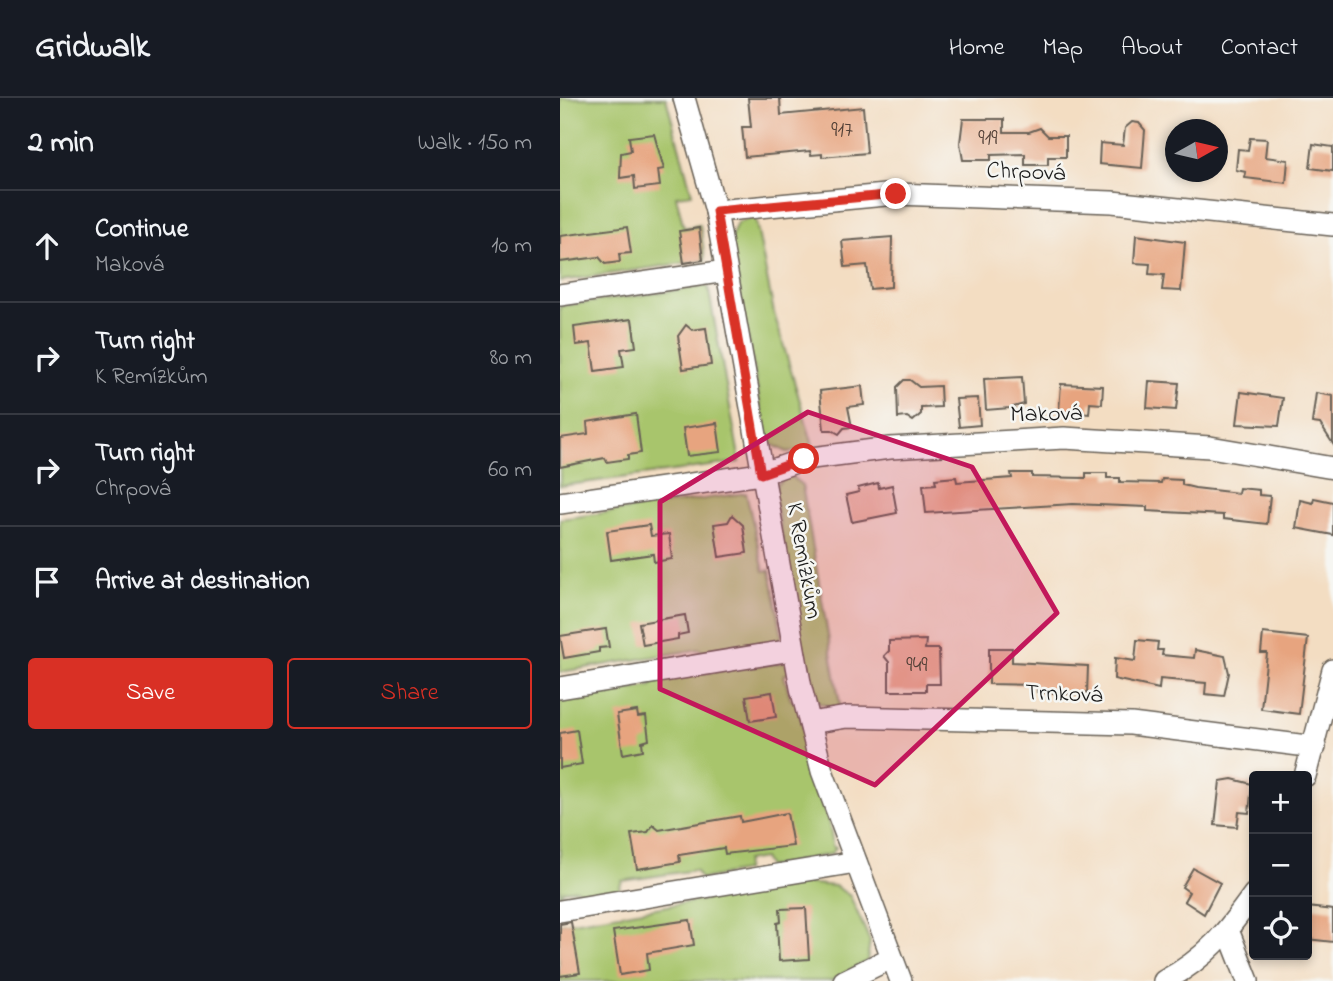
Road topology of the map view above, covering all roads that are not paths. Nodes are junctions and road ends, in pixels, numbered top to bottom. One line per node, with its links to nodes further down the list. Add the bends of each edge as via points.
1 (684, 98): 2 (street, K Remízkům)
2 (716, 211): 3 (street, Chrpová, via 896,194 1112,202); 4 (street, K Remízkům)
3 (1333, 225)
4 (726, 271): 5 (street); 7 (street, K Remízkům)
5 (560, 295)
6 (1333, 468): 7 (street, Maková, via 1210,447 1064,438 890,448 804,459)
7 (761, 474): 8 (street, Maková); 9 (street, K Remízkům)
8 (560, 503)
9 (792, 650): 11 (street); 12 (street, K Remízkům)
10 (1333, 670): 13 (street)
11 (560, 688)
12 (810, 723): 13 (street, Trnková, via 847,718 1092,722); 15 (street, K Remízkům, via 822,771)
13 (1315, 747): 14 (street)
14 (1307, 771)
15 (856, 862): 17 (street); 19 (street, K Remízkům)
16 (1252, 897): 18 (street)
17 (560, 911)
18 (1228, 930): 22 (street, via 1194,965); 23 (street)
19 (891, 958): 20 (street); 21 (street, K Remízkům)
20 (844, 981)
21 (901, 981)
22 (1164, 981)
23 (1248, 981)

